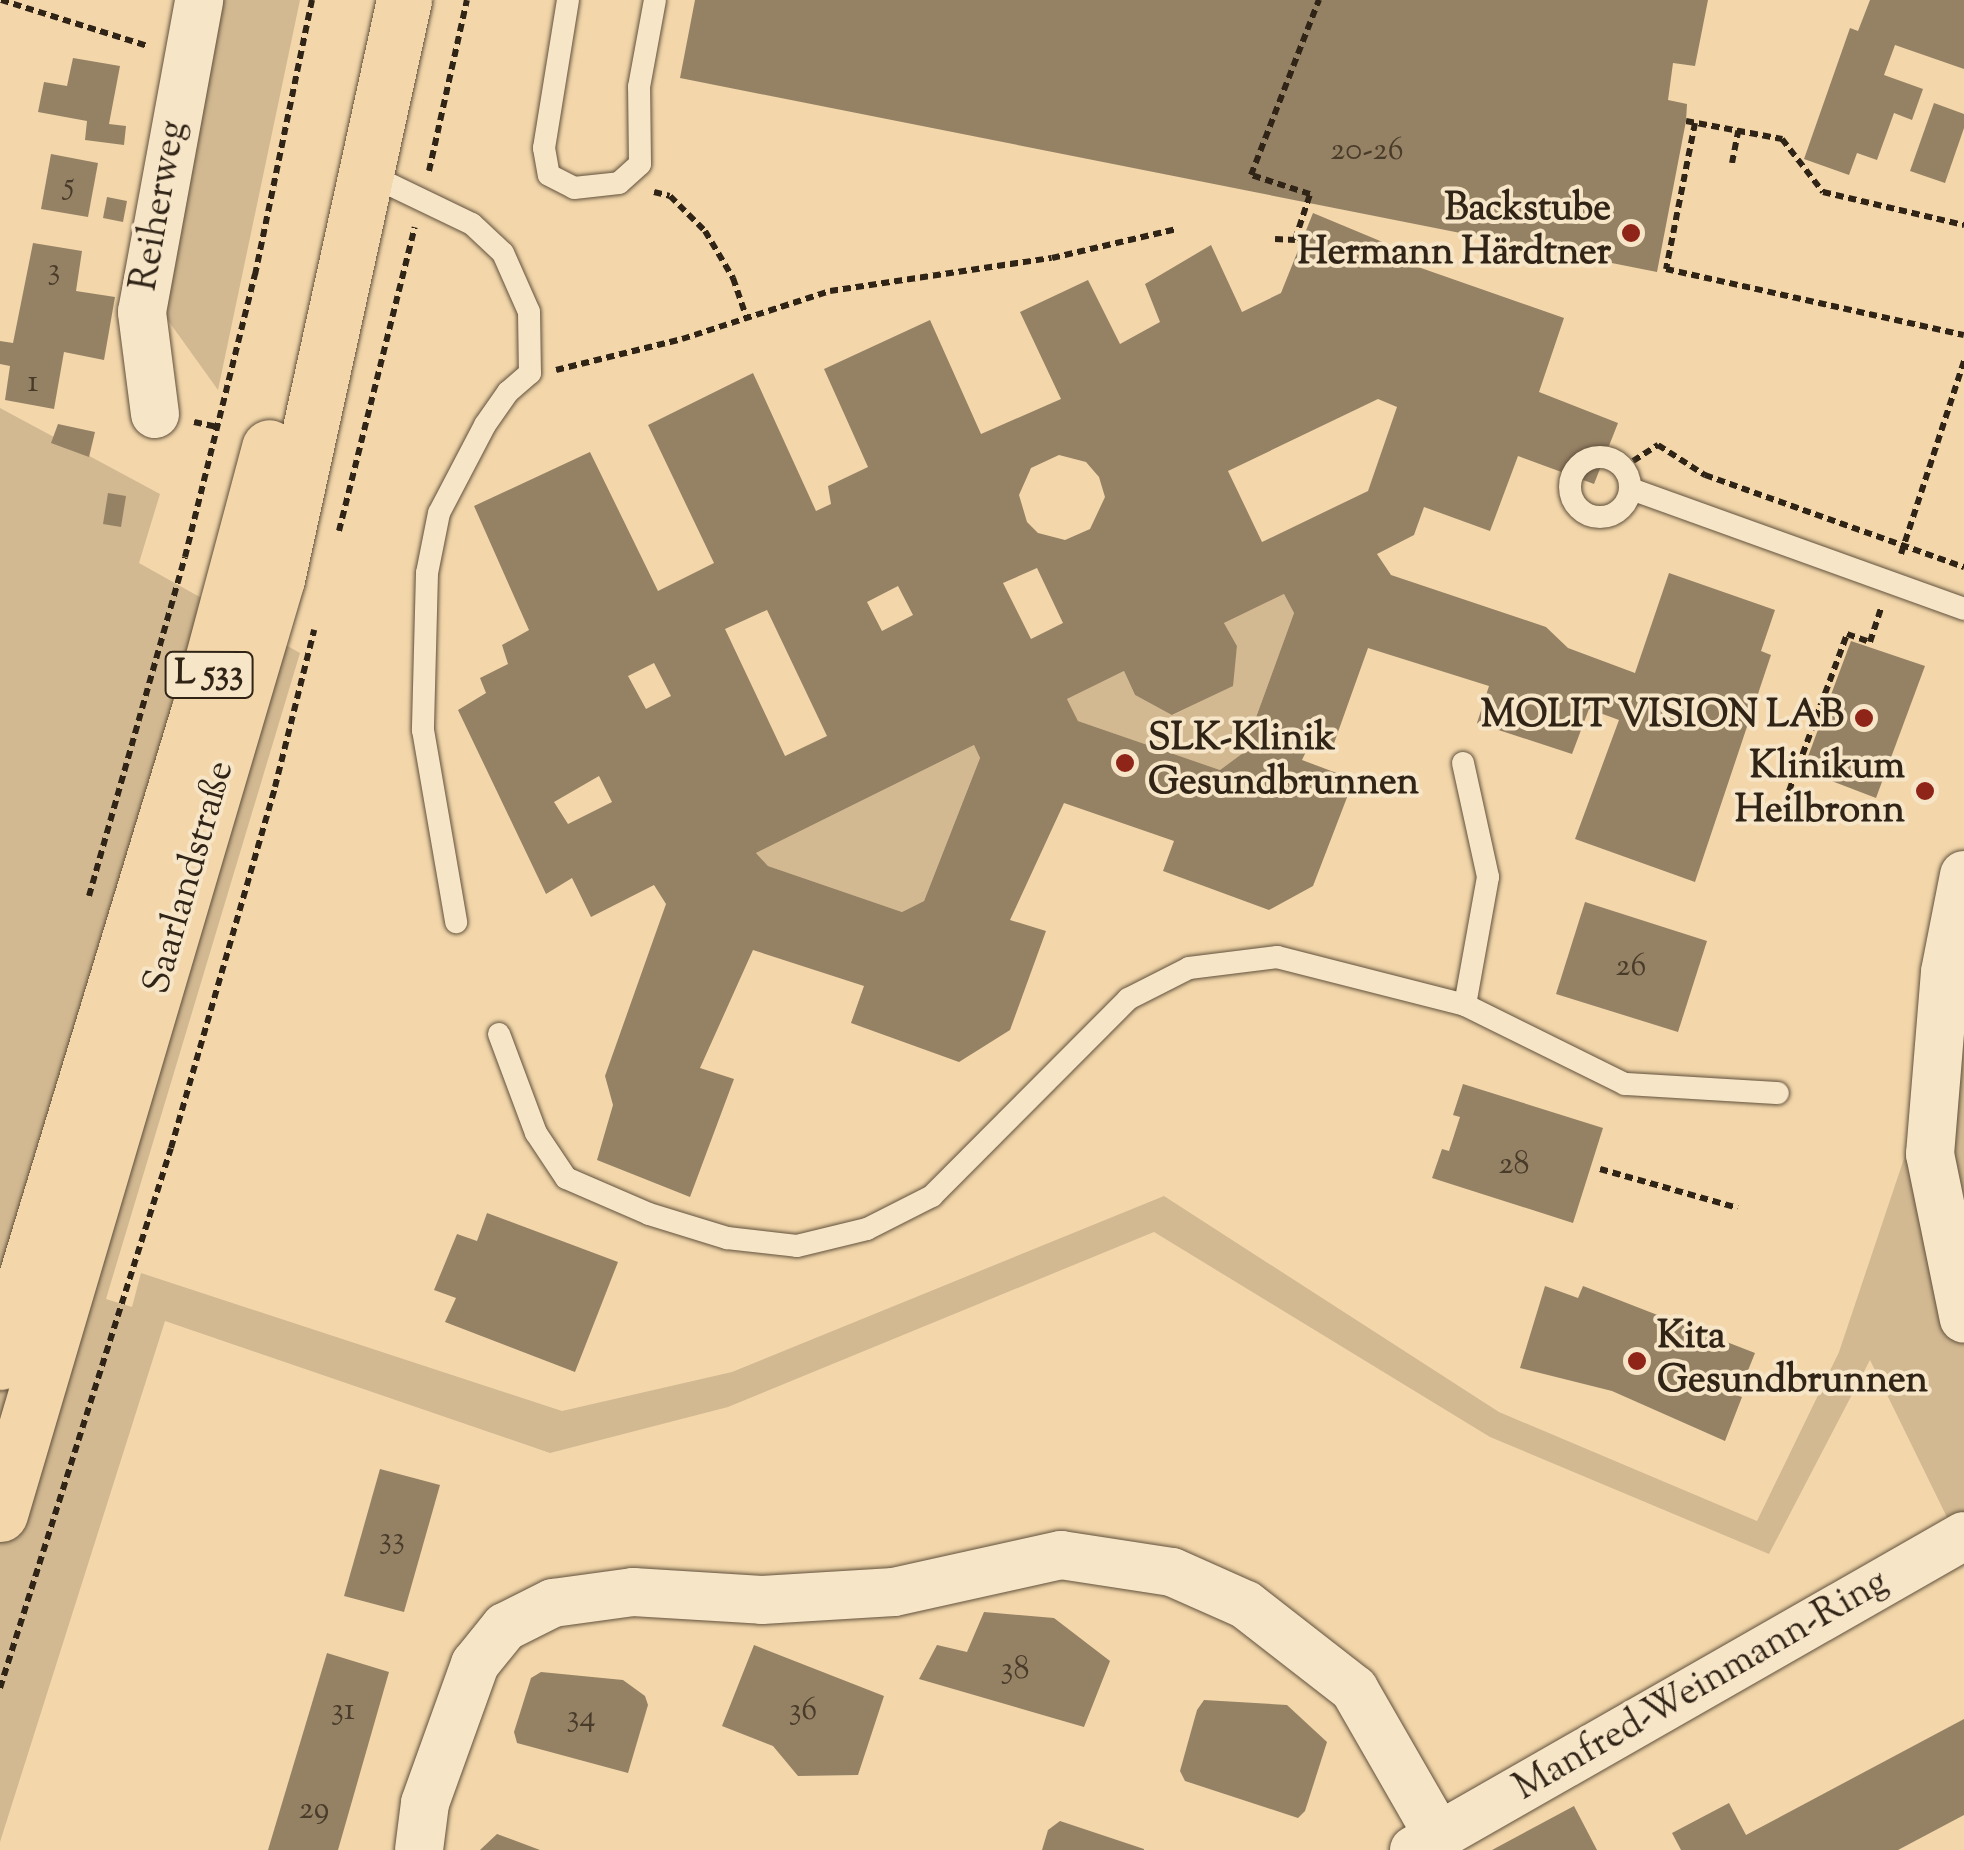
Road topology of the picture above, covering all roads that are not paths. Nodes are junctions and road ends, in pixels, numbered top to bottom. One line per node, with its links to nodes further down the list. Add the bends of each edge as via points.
1 (199, 0): 7 (street, Reiherweg, via 142,312)
2 (369, 0): 17 (main road, Saarlandstraße / L 533, via 250,522 200,709)
3 (404, 0): 6 (main road, Saarlandstraße / L 533)
4 (568, 0): 5 (lane, via 544,148 549,175 574,188 619,183 640,164 638,87)
5 (654, 0)
6 (368, 174): 12 (lane, via 472,224 503,254 529,312 530,373 508,392 439,514 427,573 423,730); 18 (main road, Saarlandstraße / L 533, via 277,580)
7 (155, 414)
8 (1627, 478): 9 (lane)
9 (1964, 609)
10 (1462, 763): 13 (lane, via 1488,877)
11 (1964, 875): 16 (street, via 1946,972 1930,1154)
12 (456, 922)
13 (1464, 1005): 14 (lane, via 1277,958 1189,968 1128,998 932,1196 867,1229 797,1246 712,1233 566,1178 536,1133); 15 (lane, via 1625,1084)
14 (500, 1034)
15 (1778, 1093)
16 (1964, 1319)
17 (0, 1362)
18 (0, 1514)
19 (1964, 1536): 20 (street, Manfred-Weinmann-Ring)
20 (1427, 1844): 21 (street, Manfred-Weinmann-Ring, via 1354,1689 1246,1605 1172,1572 1062,1555 894,1592 762,1600 633,1592 554,1603 506,1627 475,1664 425,1804)
21 (419, 1850)

